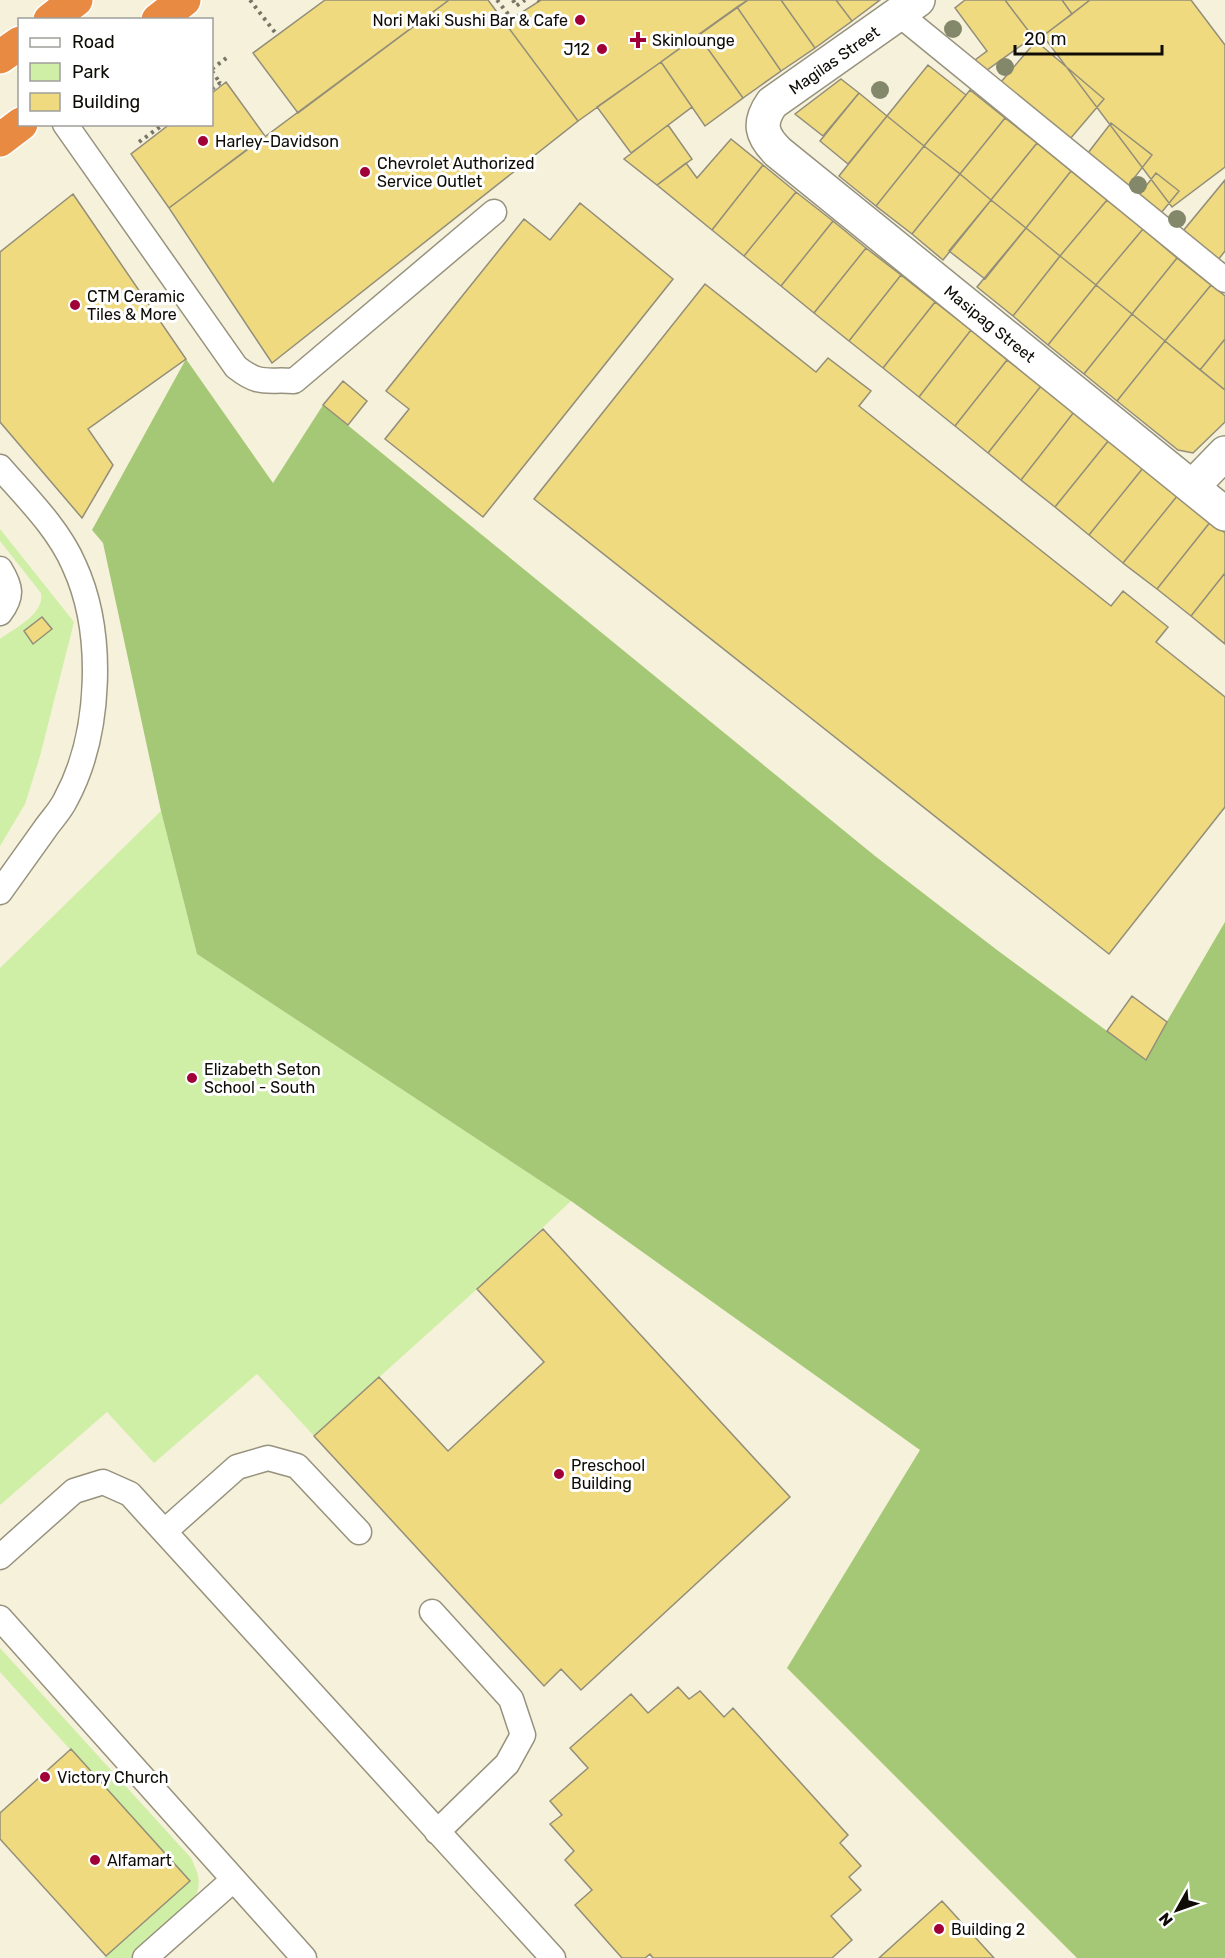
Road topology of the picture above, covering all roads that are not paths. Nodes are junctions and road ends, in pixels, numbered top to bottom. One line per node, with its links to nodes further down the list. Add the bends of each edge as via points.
1 (76, 0): 4 (highway)
2 (184, 0): 5 (highway)
3 (909, 7): 10 (street, Magilas Street, via 772,103); 13 (lane)
4 (53, 18)
5 (161, 18)
6 (18, 44): 7 (highway)
7 (0, 57)
8 (18, 126): 11 (highway)
9 (66, 126): 12 (lane, via 236,367 250,378 265,382 294,381)
10 (762, 128): 16 (street, Masipag Street, via 767,141 778,152)
11 (0, 140)
12 (494, 212)
13 (1225, 280)
14 (1225, 453): 16 (street)
15 (0, 467): 20 (lane, via 60,539 74,564 85,593 93,635 94,692 88,742 66,800)
16 (1192, 487): 17 (street, Masipag Street)
17 (1225, 514)
18 (0, 569): 19 (lane, via 10,594)
19 (0, 613)
20 (0, 892)
21 (165, 1531): 22 (lane, via 237,1467 267,1458 297,1466); 23 (lane, via 130,1494 104,1482 74,1491); 26 (lane)
22 (359, 1532)
23 (0, 1557)
24 (432, 1612): 26 (lane, via 511,1699 523,1735 507,1764)
25 (0, 1618): 27 (lane)
26 (437, 1832): 30 (lane)
27 (233, 1880): 28 (lane); 29 (lane)
28 (294, 1955)
29 (145, 1958)
30 (553, 1958)

